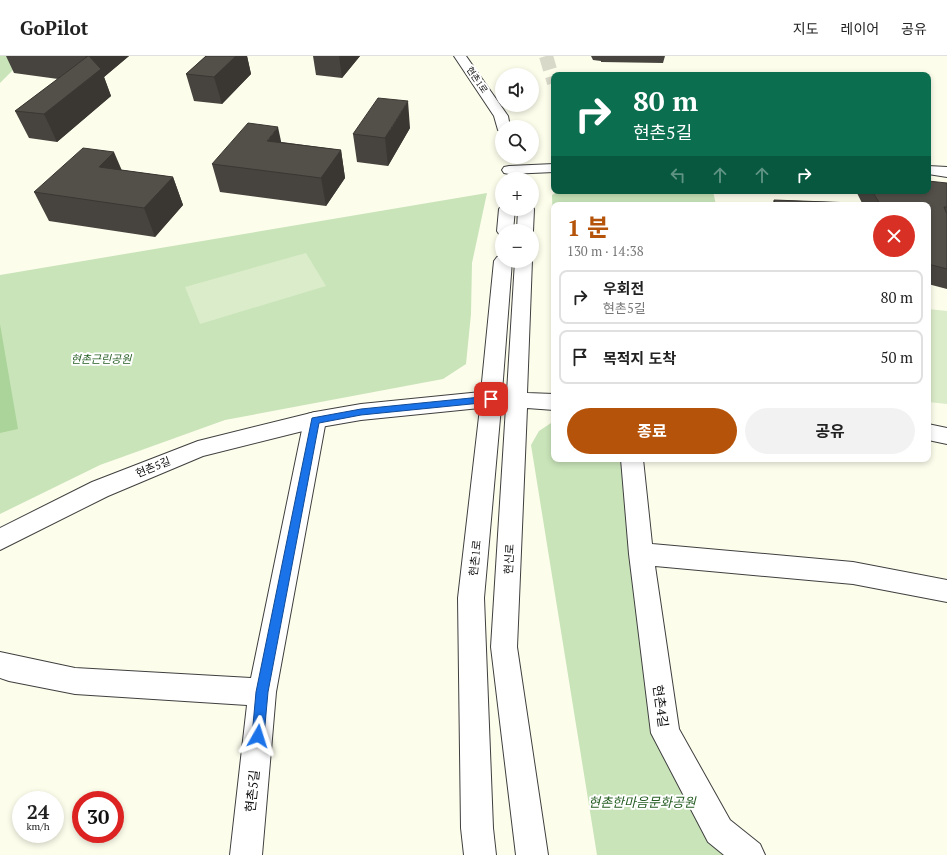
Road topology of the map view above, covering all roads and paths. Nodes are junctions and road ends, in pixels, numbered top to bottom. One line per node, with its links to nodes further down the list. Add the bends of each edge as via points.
1 (460, 56): 2 (street, 현촌1로)
2 (501, 120)
3 (526, 168): 4 (street); 5 (street)
4 (551, 168)
5 (509, 169)
6 (931, 170): 7 (street)
7 (947, 172)
8 (502, 268): 10 (street, 현촌1로)
9 (524, 268): 11 (street, 현신로)
10 (491, 399): 11 (street); 13 (street, 현촌5길, via 361,412); 23 (street, 현촌1로, via 471,598 477,828)
11 (518, 400): 12 (street); 24 (street, 현신로, via 504,647)
12 (551, 402)
13 (315, 420): 17 (street, 현촌5길, via 198,449 100,489); 21 (street, 현촌5길)
14 (931, 433): 15 (street)
15 (947, 436)
16 (632, 462): 18 (street, 현촌4길)
17 (0, 540)
18 (641, 554): 19 (street, via 853,573); 25 (street, 현촌4길, via 665,733 719,831)
19 (947, 591)
20 (0, 665): 21 (street, via 75,681)
21 (262, 692): 22 (street, 현촌5길)
22 (246, 855)
23 (480, 855)
24 (532, 855)
25 (749, 855)

